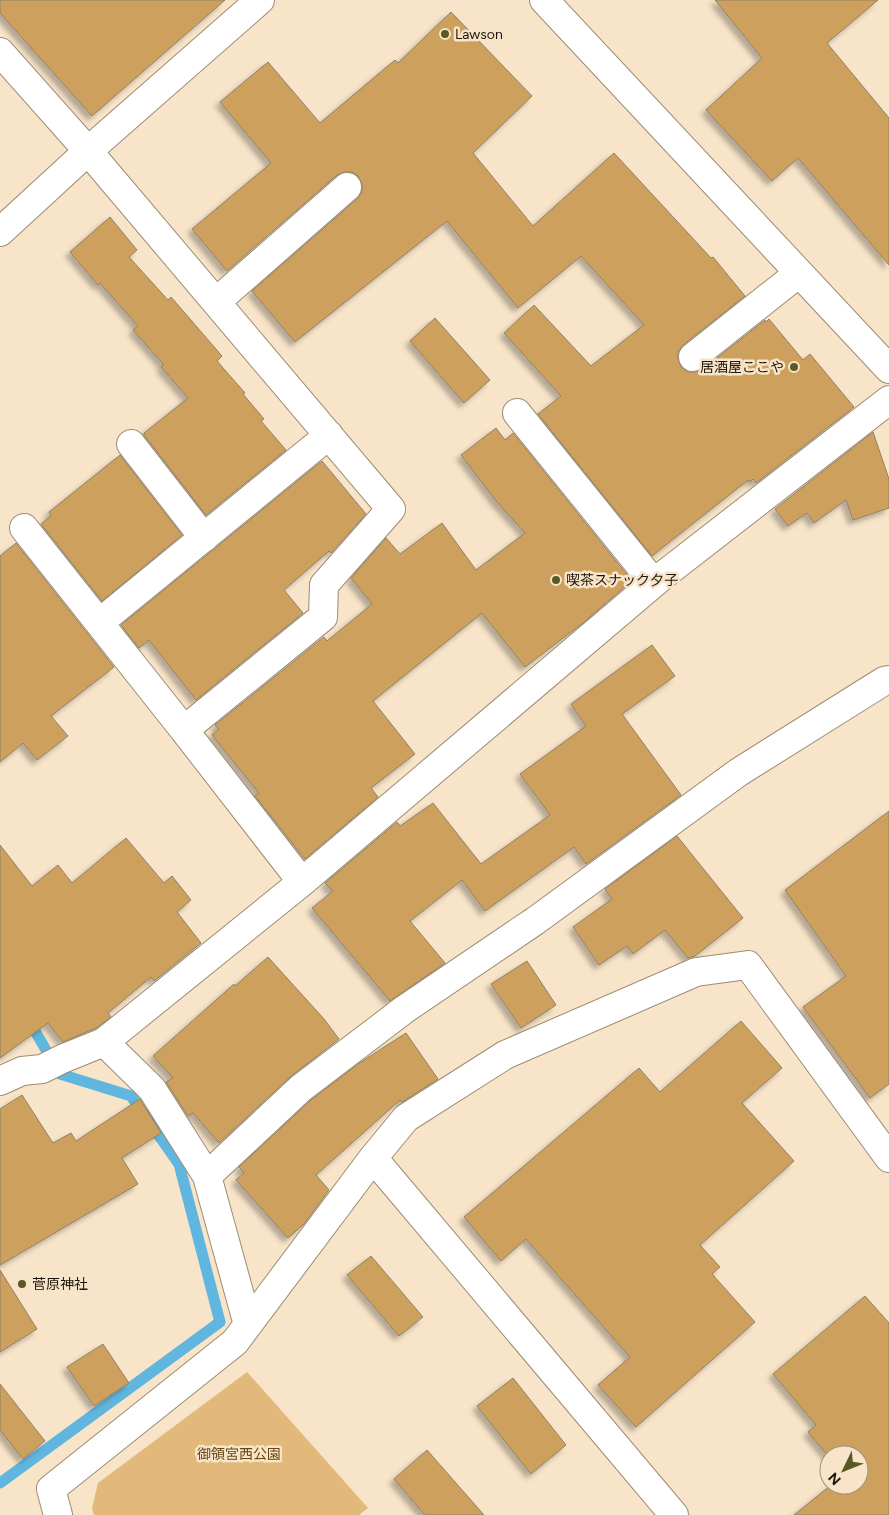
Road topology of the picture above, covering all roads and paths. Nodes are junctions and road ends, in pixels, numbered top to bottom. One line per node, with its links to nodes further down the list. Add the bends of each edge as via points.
1 (260, 0): 4 (street)
2 (544, 0): 7 (street)
3 (0, 52): 4 (street)
4 (88, 151): 6 (street); 8 (street)
5 (347, 187): 8 (street)
6 (0, 232)
7 (799, 273): 9 (street); 10 (street)
8 (216, 302): 13 (street)
9 (694, 357)
10 (889, 369)
11 (889, 400): 17 (street)
12 (517, 413): 17 (street)
13 (329, 435): 16 (street); 20 (street, via 391,509 324,585 322,617)
14 (131, 444): 16 (street)
15 (24, 528): 18 (street)
16 (204, 538): 18 (street)
17 (654, 583): 21 (street)
18 (99, 623): 20 (street)
19 (889, 680): 26 (street, via 739,772 535,921 405,1009 301,1088)
20 (184, 730): 21 (street)
21 (302, 882): 22 (street)
22 (104, 1042): 23 (street); 26 (street, via 152,1089)
23 (0, 1081)
24 (373, 1158): 25 (street, via 406,1118 506,1055 696,972 748,965); 27 (street); 29 (street)
25 (889, 1158)
26 (207, 1176): 27 (street)
27 (248, 1325): 28 (street, via 235,1342 52,1489)
28 (58, 1515)
29 (674, 1515)

